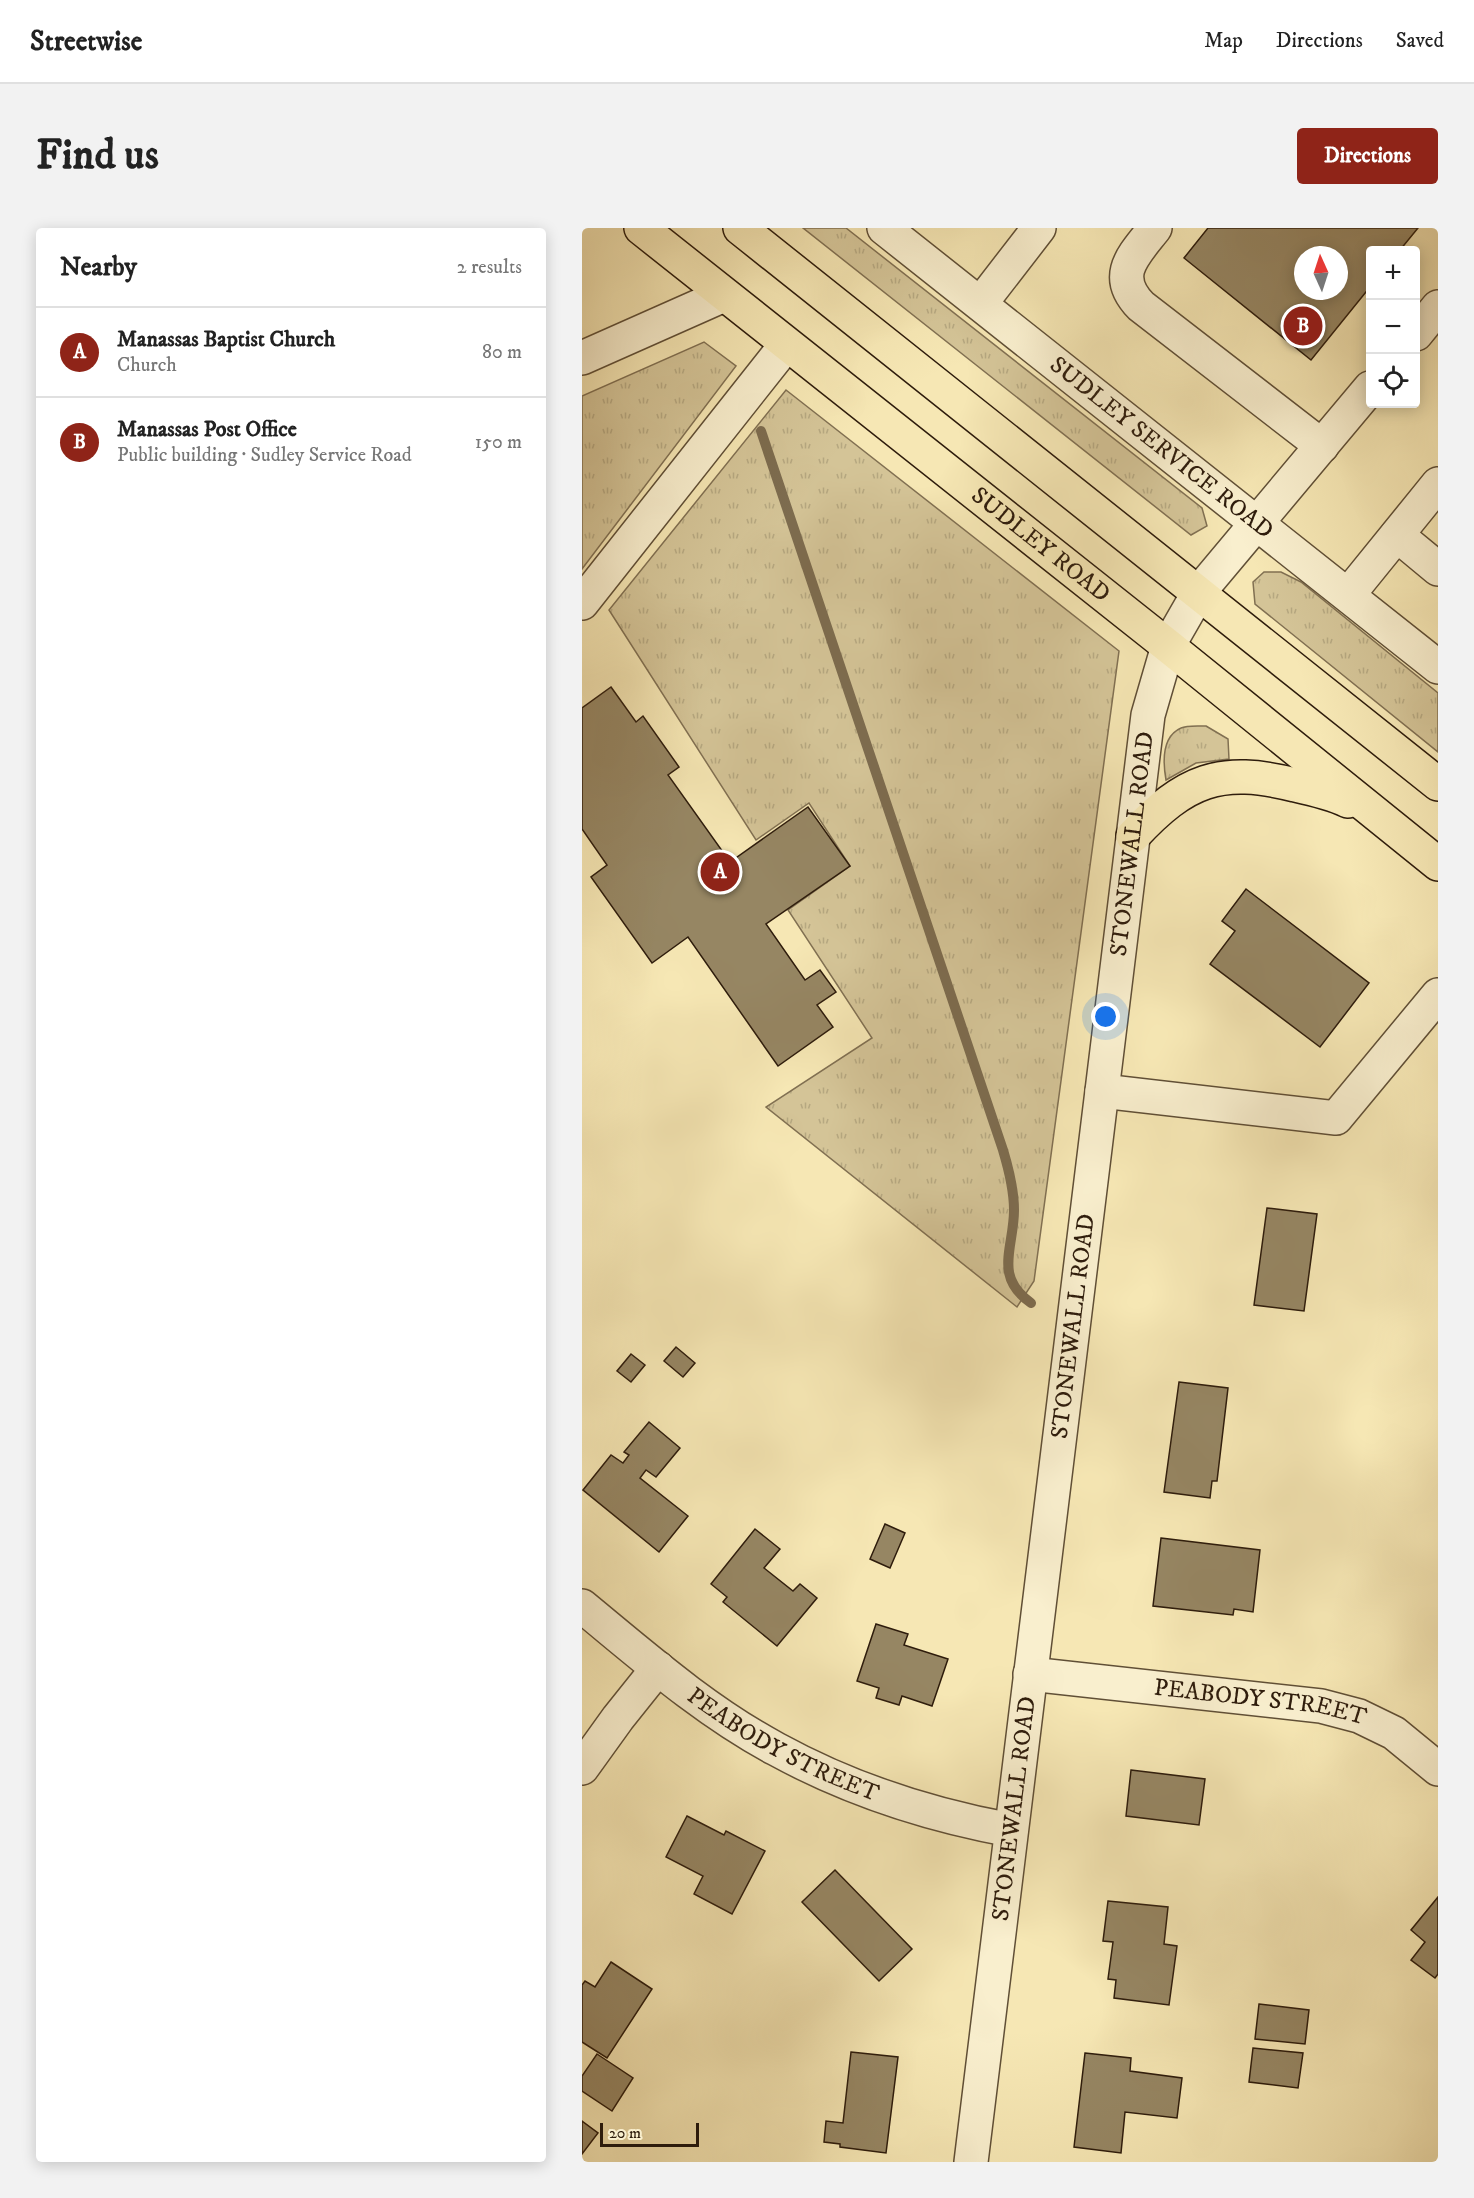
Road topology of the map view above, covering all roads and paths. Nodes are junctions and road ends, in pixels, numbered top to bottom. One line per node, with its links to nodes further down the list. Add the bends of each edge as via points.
1 (641, 228): 6 (main road, SUDLEY ROAD)
2 (740, 228): 18 (main road)
3 (884, 228): 7 (street, SUDLEY SERVICE ROAD)
4 (1039, 228): 7 (street)
5 (1155, 228): 13 (street, via 1128,268 1126,285 1132,296)
6 (724, 295): 10 (main road, SUDLEY ROAD); 11 (street)
7 (981, 303): 15 (street, SUDLEY SERVICE ROAD)
8 (1438, 307): 9 (street)
9 (1420, 329)
10 (786, 345): 20 (street); 21 (main road, SUDLEY ROAD)
11 (582, 358)
12 (1366, 394): 13 (street, STONEWALL ROAD)
13 (1322, 446): 15 (street, STONEWALL ROAD)
14 (1438, 484): 16 (street)
15 (1257, 523): 18 (street, STONEWALL ROAD); 19 (street, SUDLEY SERVICE ROAD)
16 (1397, 535): 17 (street); 19 (street)
17 (1438, 569)
18 (1199, 592): 21 (street, STONEWALL ROAD); 23 (main road)
19 (1348, 596): 22 (street, SUDLEY SERVICE ROAD)
20 (582, 603)
21 (1168, 646): 24 (main road, SUDLEY ROAD); 25 (street, STONEWALL ROAD, via 1148,715)
22 (1438, 667)
23 (1438, 784)
24 (1377, 815): 25 (main road, via 1323,792 1251,776 1226,777 1180,793); 26 (main road, SUDLEY ROAD)
25 (1133, 836): 28 (street, STONEWALL ROAD)
26 (1438, 864)
27 (1438, 995): 28 (street, via 1336,1118)
28 (1102, 1091): 31 (street, STONEWALL ROAD)
29 (582, 1606): 30 (street, PEABODY STREET)
30 (658, 1668): 32 (street); 34 (street, PEABODY STREET, via 775,1749 842,1782 913,1807)
31 (1030, 1674): 33 (street, PEABODY STREET, via 1321,1706 1359,1716 1394,1733); 34 (street, STONEWALL ROAD)
32 (582, 1768)
33 (1438, 1769)
34 (1011, 1830): 35 (street, STONEWALL ROAD)
35 (971, 2162)

